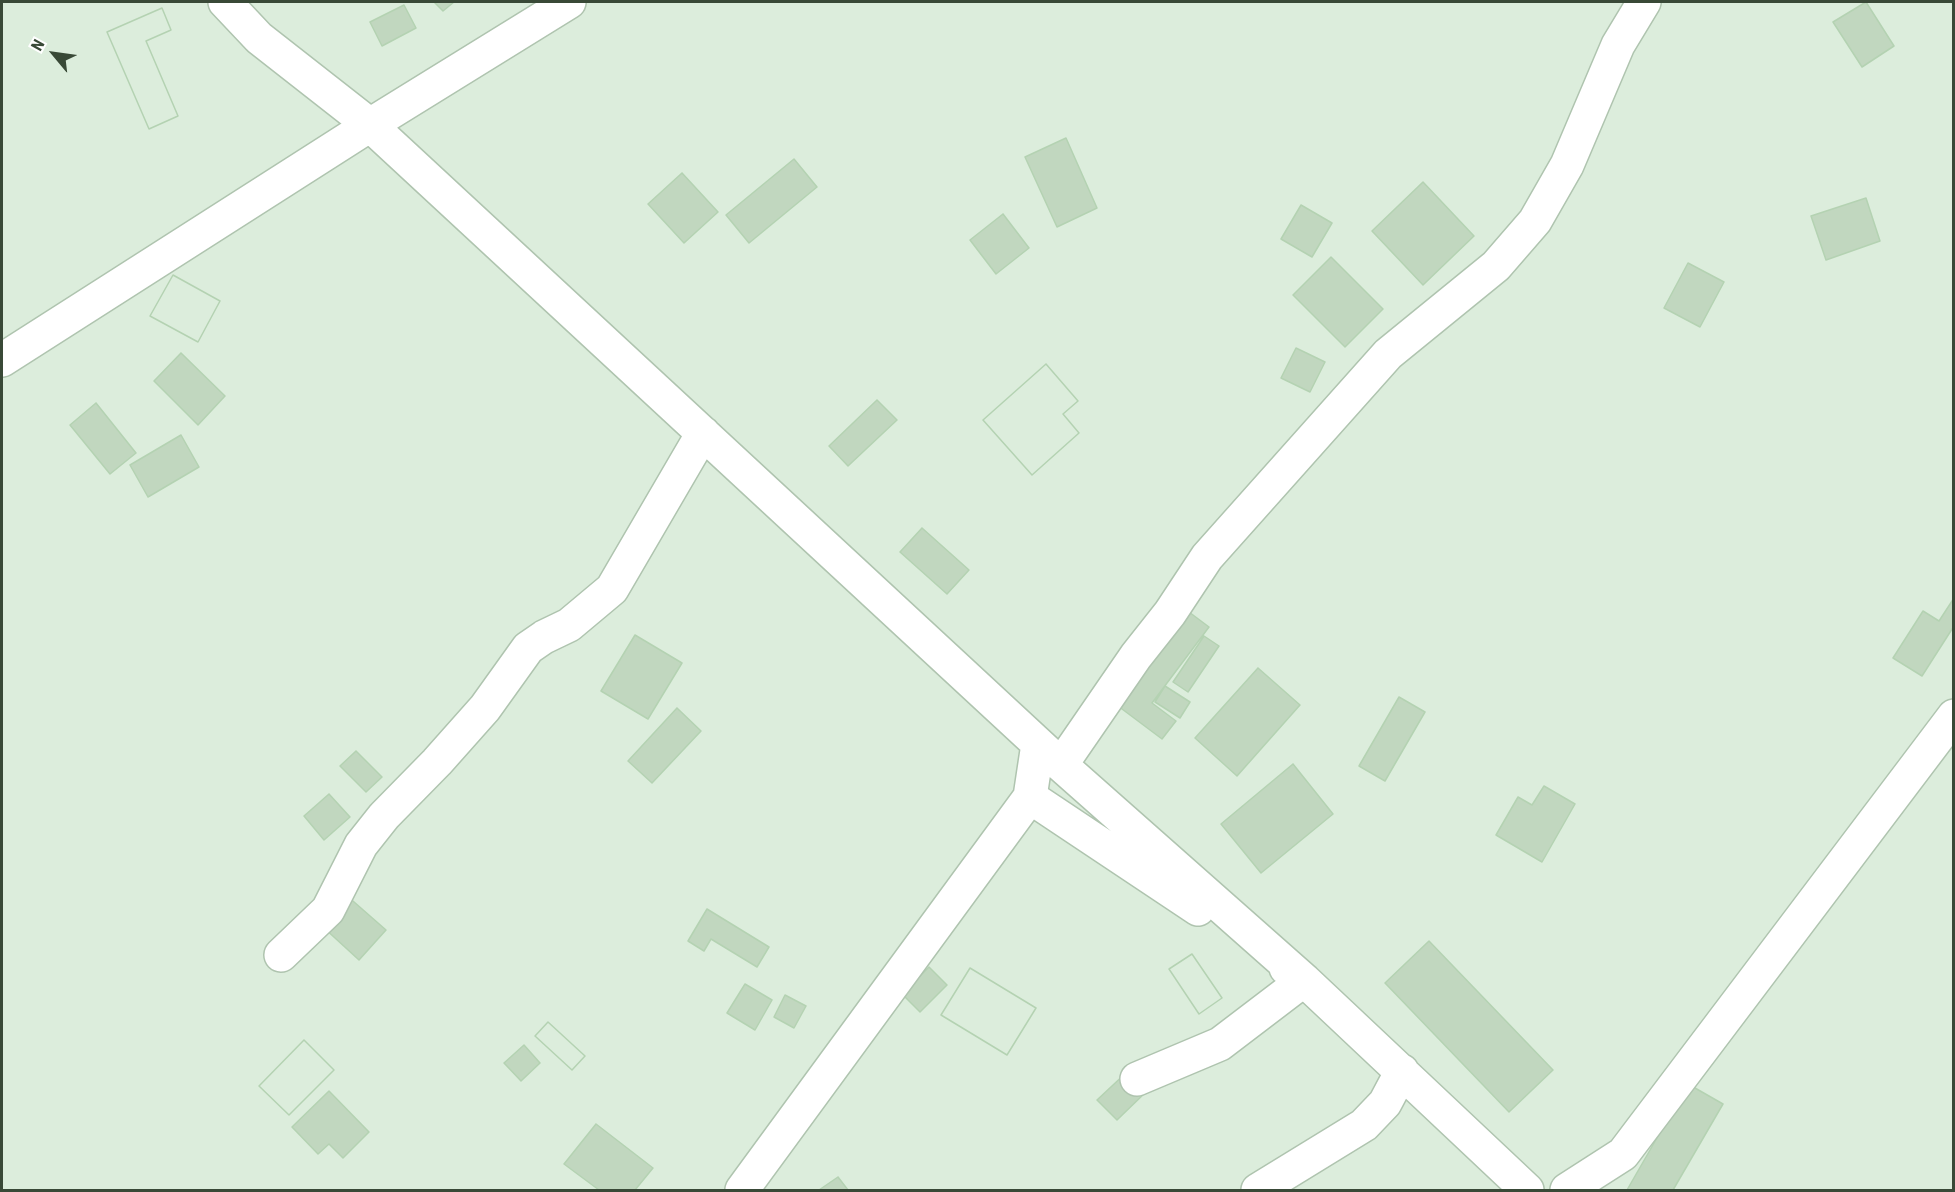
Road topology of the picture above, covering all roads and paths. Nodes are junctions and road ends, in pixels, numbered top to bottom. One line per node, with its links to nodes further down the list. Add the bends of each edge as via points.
1 (225, 2): 4 (street, via 259,38)
2 (569, 2): 4 (street)
3 (1644, 2): 8 (street, via 1618,45 1567,165 1535,221 1496,266 1389,354 1208,557 1136,656)
4 (370, 125): 5 (street); 6 (street)
5 (2, 360)
6 (704, 433): 8 (street); 10 (street, via 612,589 569,625 528,648 485,708 361,845 328,910)
7 (1953, 716): 14 (street)
8 (1050, 754): 9 (street); 11 (street)
9 (1030, 797): 11 (street); 15 (street)
10 (281, 955)
11 (1304, 980): 12 (street); 13 (street, via 1220,1044)
12 (1402, 1071): 16 (street, via 1384,1103 1364,1125); 17 (street)
13 (1137, 1079)
14 (1623, 1154): 18 (street); 19 (street)
15 (742, 1191)
16 (1258, 1191)
17 (1527, 1191)
18 (1567, 1191)
19 (1612, 1191)

